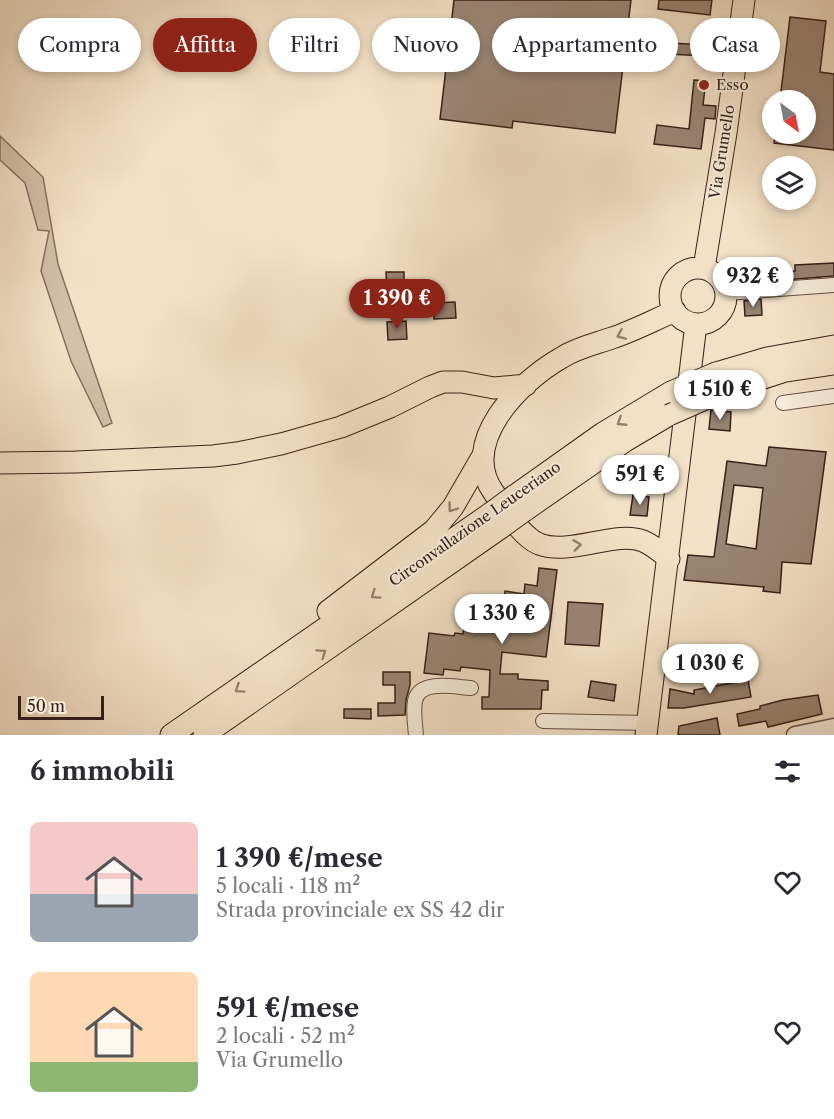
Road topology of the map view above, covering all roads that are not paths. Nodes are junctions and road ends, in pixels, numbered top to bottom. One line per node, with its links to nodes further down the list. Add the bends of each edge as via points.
1 (744, 0): 2 (main road, Via Grumello)
2 (704, 268): 4 (main road, via 720,278); 5 (main road, via 687,270 675,280 670,296)
3 (834, 285): 4 (street)
4 (726, 293): 6 (main road, via 718,315)
5 (675, 311): 6 (main road, via 680,318); 11 (main road, one-way to 11, via 561,357)
6 (696, 324): 19 (main road)
7 (834, 346): 9 (main road, Circonvallazione Leuceriano, via 767,358)
8 (834, 364): 9 (main road, Circonvallazione Leuceriano)
9 (718, 383): 17 (main road, Circonvallazione Leuceriano, bridge); 17 (main road, Circonvallazione Leuceriano, one-way to 17, bridge, via 671,392 603,433)
10 (470, 384): 11 (main road, via 494,388); 14 (main road, via 484,402); 16 (main road, via 442,382 341,427 237,453)
11 (526, 385): 14 (main road, via 501,412)
12 (834, 396): 13 (street)
13 (783, 404)
14 (490, 432): 15 (main road)
15 (482, 457): 19 (main road, one-way to 19, via 492,490 523,532 538,543 561,548 636,539 652,545); 20 (main road, one-way to 20, via 453,507 434,530 313,622)
16 (0, 463)
17 (519, 503): 18 (main road, Circonvallazione Leuceriano, bridge)
18 (497, 520): 20 (main road, Circonvallazione Leuceriano, one-way to 20); 26 (main road, Circonvallazione Leuceriano, one-way to 18)
19 (669, 559): 24 (main road)
20 (288, 656): 25 (main road, Circonvallazione Leuceriano, one-way to 25)
21 (471, 688): 27 (street, via 429,687 417,694)
22 (543, 721): 24 (street)
23 (834, 727): 28 (street)
24 (647, 729)
25 (171, 735)
26 (204, 735)
27 (416, 735)
28 (795, 735)

